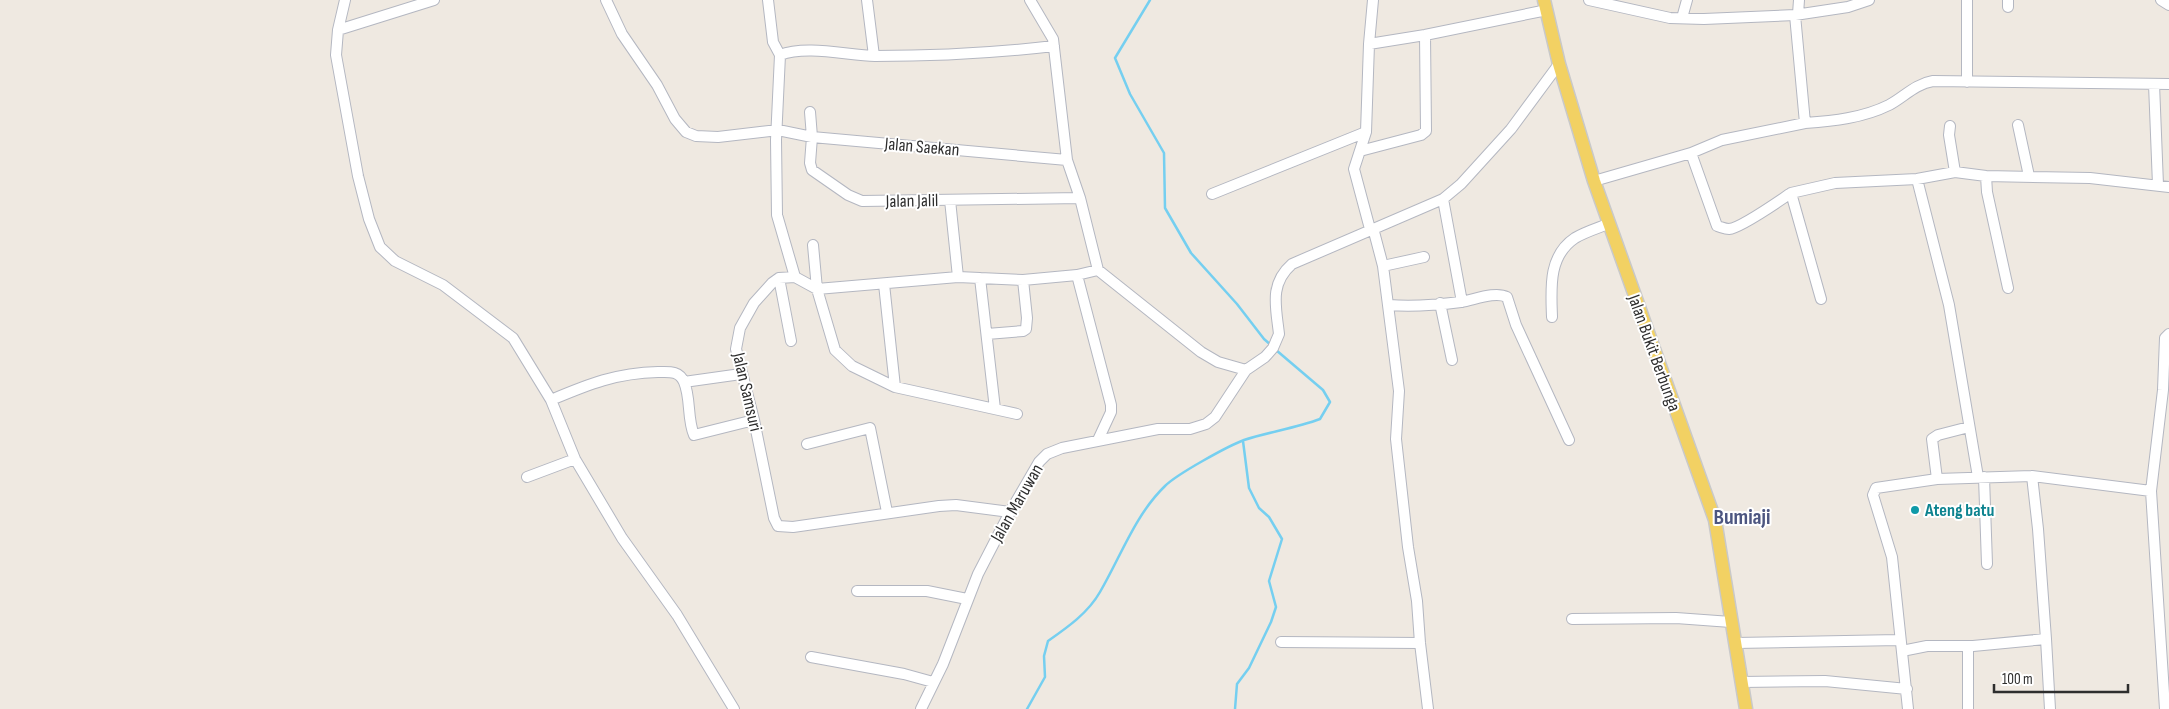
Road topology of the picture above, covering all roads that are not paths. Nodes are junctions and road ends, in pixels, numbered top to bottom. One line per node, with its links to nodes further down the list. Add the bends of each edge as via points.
1 (345, 0): 19 (street)
2 (434, 0): 19 (street)
3 (606, 0): 33 (street, Jalan Saekan, via 622,34 686,132 712,137)
4 (768, 0): 23 (street, via 774,42)
5 (867, 0): 24 (street)
6 (1030, 0): 22 (street, via 1047,26)
7 (1373, 0): 21 (street)
8 (1589, 0): 14 (street)
9 (1687, 0): 18 (street)
10 (1799, 0): 17 (street)
11 (1869, 0): 17 (street, via 1848,7)
12 (1967, 0): 26 (street)
13 (2162, 0): 15 (street)
14 (1632, 4): 18 (street, via 1658,15)
15 (2169, 4)
16 (1545, 5): 20 (street); 25 (main road, Jalan Bukit Berbunga)
17 (1796, 15): 18 (street); 30 (street)
18 (1682, 18)
19 (338, 30): 79 (street, via 336,55 350,139 369,219 380,247 395,261 443,285 513,338)
20 (1425, 35): 21 (street); 36 (street, via 1426,130)
21 (1369, 44): 34 (street)
22 (1054, 46): 24 (street, via 1004,52); 38 (street)
23 (780, 55): 24 (street, via 794,51); 33 (street)
24 (874, 56)
25 (1559, 64): 43 (main road, Jalan Bukit Berbunga); 49 (street, via 1511,129)
26 (1966, 82): 27 (street); 30 (street, via 1926,82 1878,110 1835,121)
27 (2154, 84): 28 (street); 44 (street)
28 (2169, 84)
29 (810, 112): 35 (street, Jalan Jalil)
30 (1806, 123): 37 (street, via 1722,140)
31 (2018, 125): 41 (street)
32 (1950, 126): 39 (street)
33 (778, 130): 35 (street, Jalan Saekan); 59 (street, via 777,216)
34 (1366, 132): 36 (street); 47 (street)
35 (812, 136): 38 (street, Jalan Saekan); 50 (street, Jalan Jalil, via 810,163 813,172 856,199 868,202)
36 (1360, 151): 52 (street, via 1354,170)
37 (1691, 153): 43 (street); 46 (street, via 1717,226 1735,227)
38 (1067, 160): 48 (street)
39 (1955, 172): 40 (street); 42 (street)
40 (1986, 176): 41 (street); 64 (street)
41 (2029, 176): 44 (street)
42 (1917, 179): 46 (street, via 1835,183); 83 (street, via 1949,305)
43 (1594, 181): 51 (main road, Jalan Bukit Berbunga)
44 (2158, 185): 45 (street)
45 (2169, 187)
46 (1791, 193): 66 (street)
47 (1212, 194)
48 (1080, 198): 50 (street, Jalan Jalil); 56 (street)
49 (1444, 199): 52 (street); 67 (street)
50 (950, 200): 58 (street)
51 (1608, 224): 70 (street, via 1576,237 1561,250 1554,270); 99 (main road, Jalan Bukit Berbunga, via 1715,520)
52 (1372, 228): 55 (street); 75 (street, via 1292,264 1283,273 1275,291 1277,341 1265,357)
53 (813, 245): 65 (street)
54 (1424, 258): 55 (street)
55 (1383, 266): 69 (street)
56 (1098, 270): 57 (street); 75 (street, via 1202,352 1218,362)
57 (1077, 275): 62 (street); 84 (street, via 1112,405)
58 (958, 276): 61 (street); 63 (street)
59 (795, 277): 60 (street); 65 (street)
60 (779, 278): 73 (street); 76 (street, Jalan Samsuri, via 754,303 737,334)
61 (980, 278): 62 (street); 71 (street)
62 (1023, 280): 71 (street, via 1026,329)
63 (884, 284): 65 (street); 78 (street)
64 (2008, 288)
65 (816, 289): 78 (street, via 834,350 852,366)
66 (1821, 298)
67 (1462, 302): 68 (street); 85 (street, via 1498,295 1508,298 1516,326)
68 (1440, 304): 69 (street); 74 (street)
69 (1389, 305): 103 (street, via 1399,391 1396,439)
70 (1552, 317)
71 (987, 334): 80 (street)
72 (2169, 334): 92 (street, via 2164,338)
73 (792, 340)
74 (1452, 360)
75 (1246, 370): 84 (street, Jalan Maruwan, via 1215,417 1199,427)
76 (741, 374): 77 (street); 82 (street, Jalan Samsuri)
77 (684, 382): 79 (street, via 676,373 638,373 610,377); 82 (street, via 694,435)
78 (895, 387): 80 (street)
79 (550, 400): 87 (street)
80 (996, 410): 81 (street)
81 (1016, 414)
82 (754, 420): 93 (street, Jalan Samsuri, via 778,526 793,528)
83 (1969, 427): 90 (street); 91 (street, via 1932,439)
84 (1098, 440): 94 (street, Jalan Maruwan, via 1048,454)
85 (1569, 440)
86 (807, 444): 93 (street, via 870,428)
87 (575, 459): 89 (street); 110 (street, via 625,543 677,614)
88 (2032, 476): 90 (street); 92 (street); 100 (street)
89 (527, 477)
90 (1981, 477): 91 (street); 95 (street)
91 (1938, 479): 104 (street, via 1880,487 1873,492 1892,557)
92 (2152, 491): 117 (street)
93 (887, 512): 94 (street, Jalan Samsuri, via 956,505)
94 (1010, 512): 97 (street, Jalan Maruwan)
95 (1987, 564)
96 (857, 591): 97 (street, via 927,591)
97 (967, 599): 107 (street, Jalan Maruwan)
98 (1572, 618): 99 (street, via 1676,618)
99 (1731, 622): 102 (main road, Jalan Bukit Berbunga)
100 (2046, 639): 105 (street); 116 (street)
101 (1281, 642): 103 (street)
102 (1735, 642): 104 (street); 108 (main road, Jalan Bukit Berbunga)
103 (1420, 643): 112 (street)
104 (1900, 645): 105 (street); 109 (street)
105 (1968, 646): 115 (street)
106 (811, 657): 107 (street)
107 (934, 682): 111 (street, Jalan Maruwan)
108 (1741, 682): 109 (street, via 1825,681); 113 (main road, Jalan Bukit Berbunga)
109 (1907, 690): 114 (street)
110 (734, 709)
111 (922, 709)
112 (1428, 709)
113 (1746, 709)
114 (1908, 709)
115 (1968, 709)
116 (2050, 709)
117 (2165, 709)

